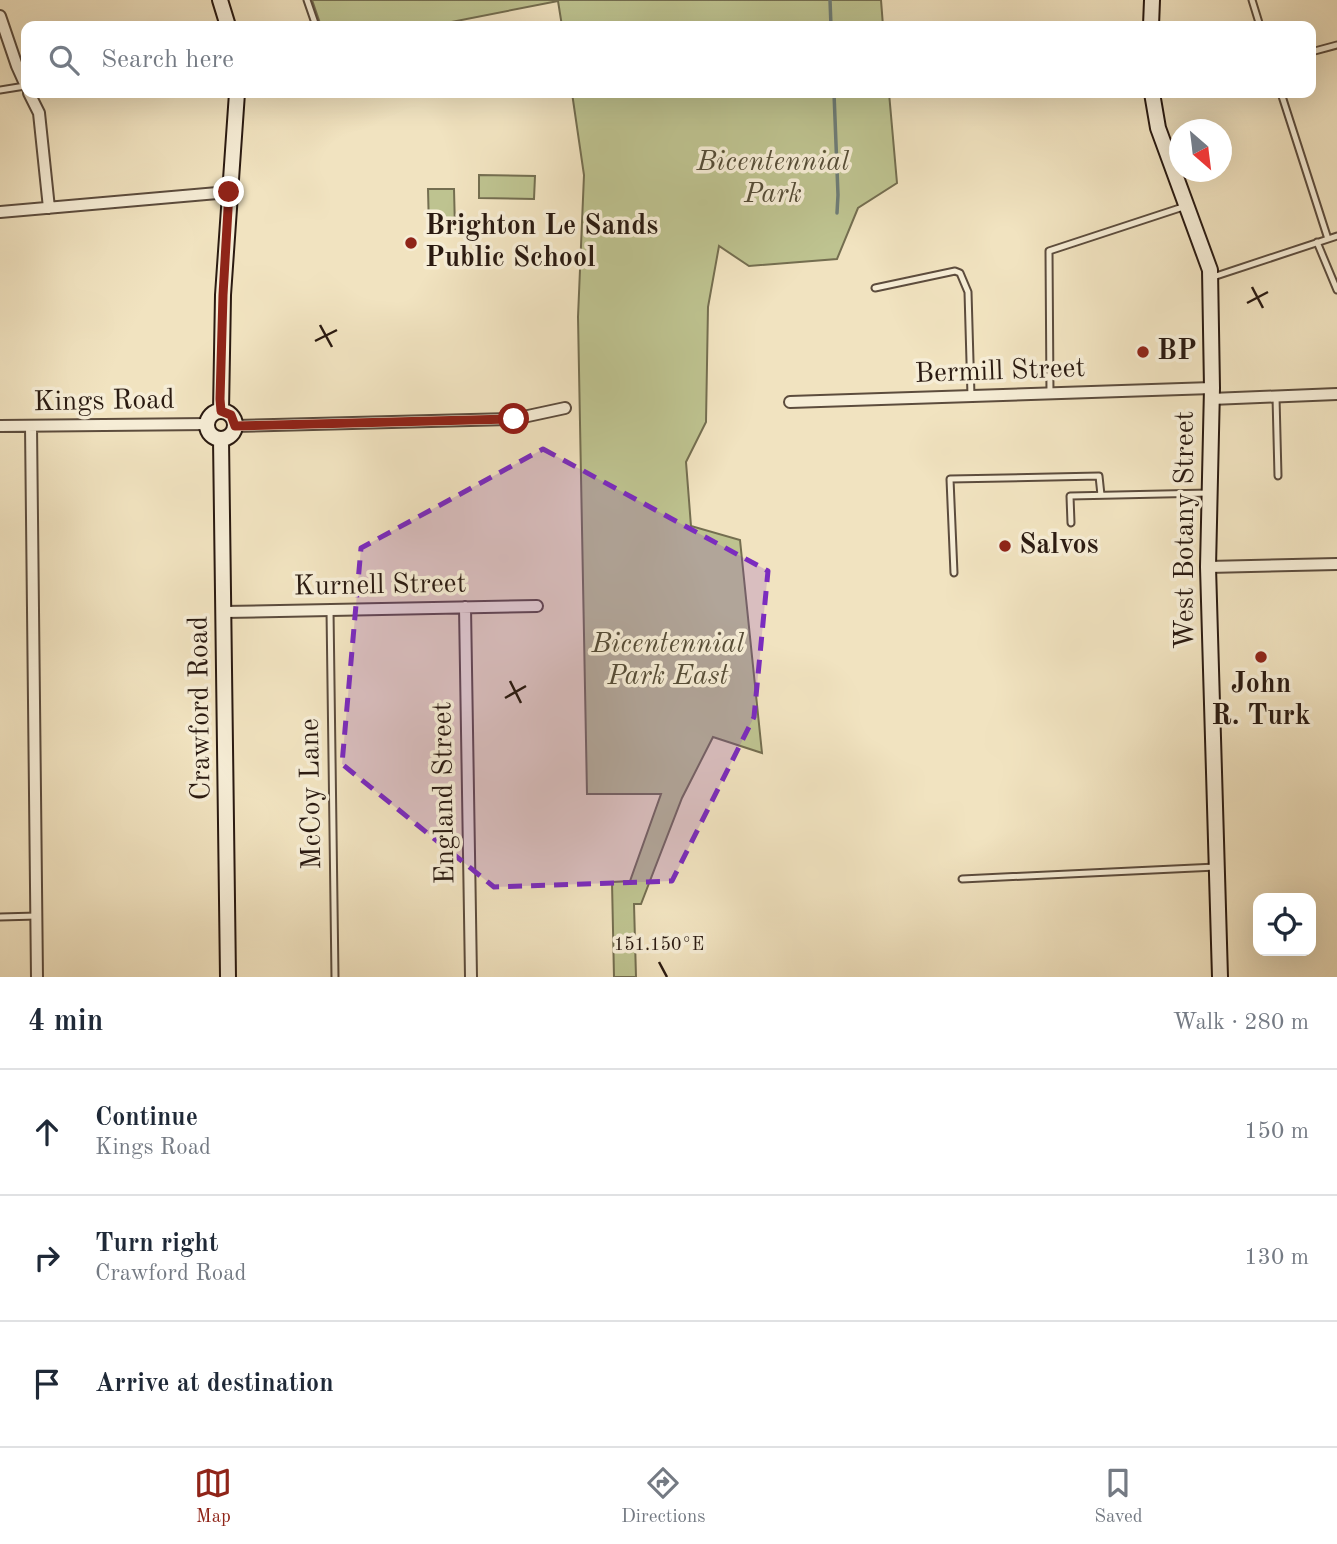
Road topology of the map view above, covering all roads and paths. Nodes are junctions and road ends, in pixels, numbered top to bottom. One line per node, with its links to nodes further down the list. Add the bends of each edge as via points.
1 (219, 0): 6 (street)
2 (307, 0): 7 (lane)
3 (1152, 0): 8 (street)
4 (1252, 0): 9 (lane)
5 (0, 16): 12 (street)
6 (226, 21)
7 (314, 21)
8 (1151, 21)
9 (1258, 21)
10 (1337, 45): 11 (lane)
11 (1316, 51)
12 (21, 75)
13 (21, 87): 14 (lane)
14 (0, 90)
15 (32, 98): 21 (street, via 39,113)
16 (237, 98): 19 (street)
17 (1153, 98): 20 (street, West Botany Street, via 1158,128)
18 (1283, 98): 24 (lane)
19 (229, 192): 21 (street); 36 (street)
20 (1186, 206): 26 (street, West Botany Street); 29 (lane, via 1049,251)
21 (49, 208): 22 (street)
22 (0, 212)
23 (1337, 236): 24 (lane)
24 (1328, 239): 25 (lane)
25 (1317, 242): 26 (lane); 28 (lane)
26 (1210, 278): 30 (street, West Botany Street)
27 (875, 288): 32 (lane, via 960,273 968,292)
28 (1337, 290)
29 (1050, 393): 30 (street, Bermill Street); 32 (street, Bermill Street)
30 (1212, 394): 33 (street, Bermill Street); 43 (street, West Botany Street)
31 (1337, 394): 33 (street, Bermill Street)
32 (971, 396): 34 (street, Bermill Street)
33 (1276, 397): 42 (lane)
34 (790, 402)
35 (565, 408): 40 (street, via 514,419)
36 (221, 411): 37 (street, via 212,415); 40 (street, via 231,415)
37 (208, 424): 39 (street, Kings Road); 41 (street, via 211,434)
38 (0, 426): 39 (street, Kings Road)
39 (31, 426): 55 (street)
40 (235, 426): 41 (street)
41 (221, 439): 52 (street, Crawford Road)
42 (1278, 476)
43 (1209, 494): 44 (lane); 47 (street, West Botany Street)
44 (1101, 495): 45 (lane, via 1070,496); 48 (lane, via 1100,476 950,479)
45 (1071, 523)
46 (1337, 564): 47 (street)
47 (1208, 567): 53 (street, West Botany Street)
48 (954, 573)
49 (537, 606): 50 (street, Kurnell Street)
50 (465, 607): 51 (street, Kurnell Street); 60 (street, England Street)
51 (330, 610): 52 (street, Kurnell Street); 59 (lane, McCoy Lane)
52 (224, 612): 58 (street, Crawford Road)
53 (1216, 867): 54 (lane); 61 (street, West Botany Street)
54 (961, 879)
55 (37, 916): 56 (lane); 57 (street)
56 (0, 917)
57 (37, 977)
58 (228, 977)
59 (335, 977)
60 (471, 977)
61 (1220, 977)

